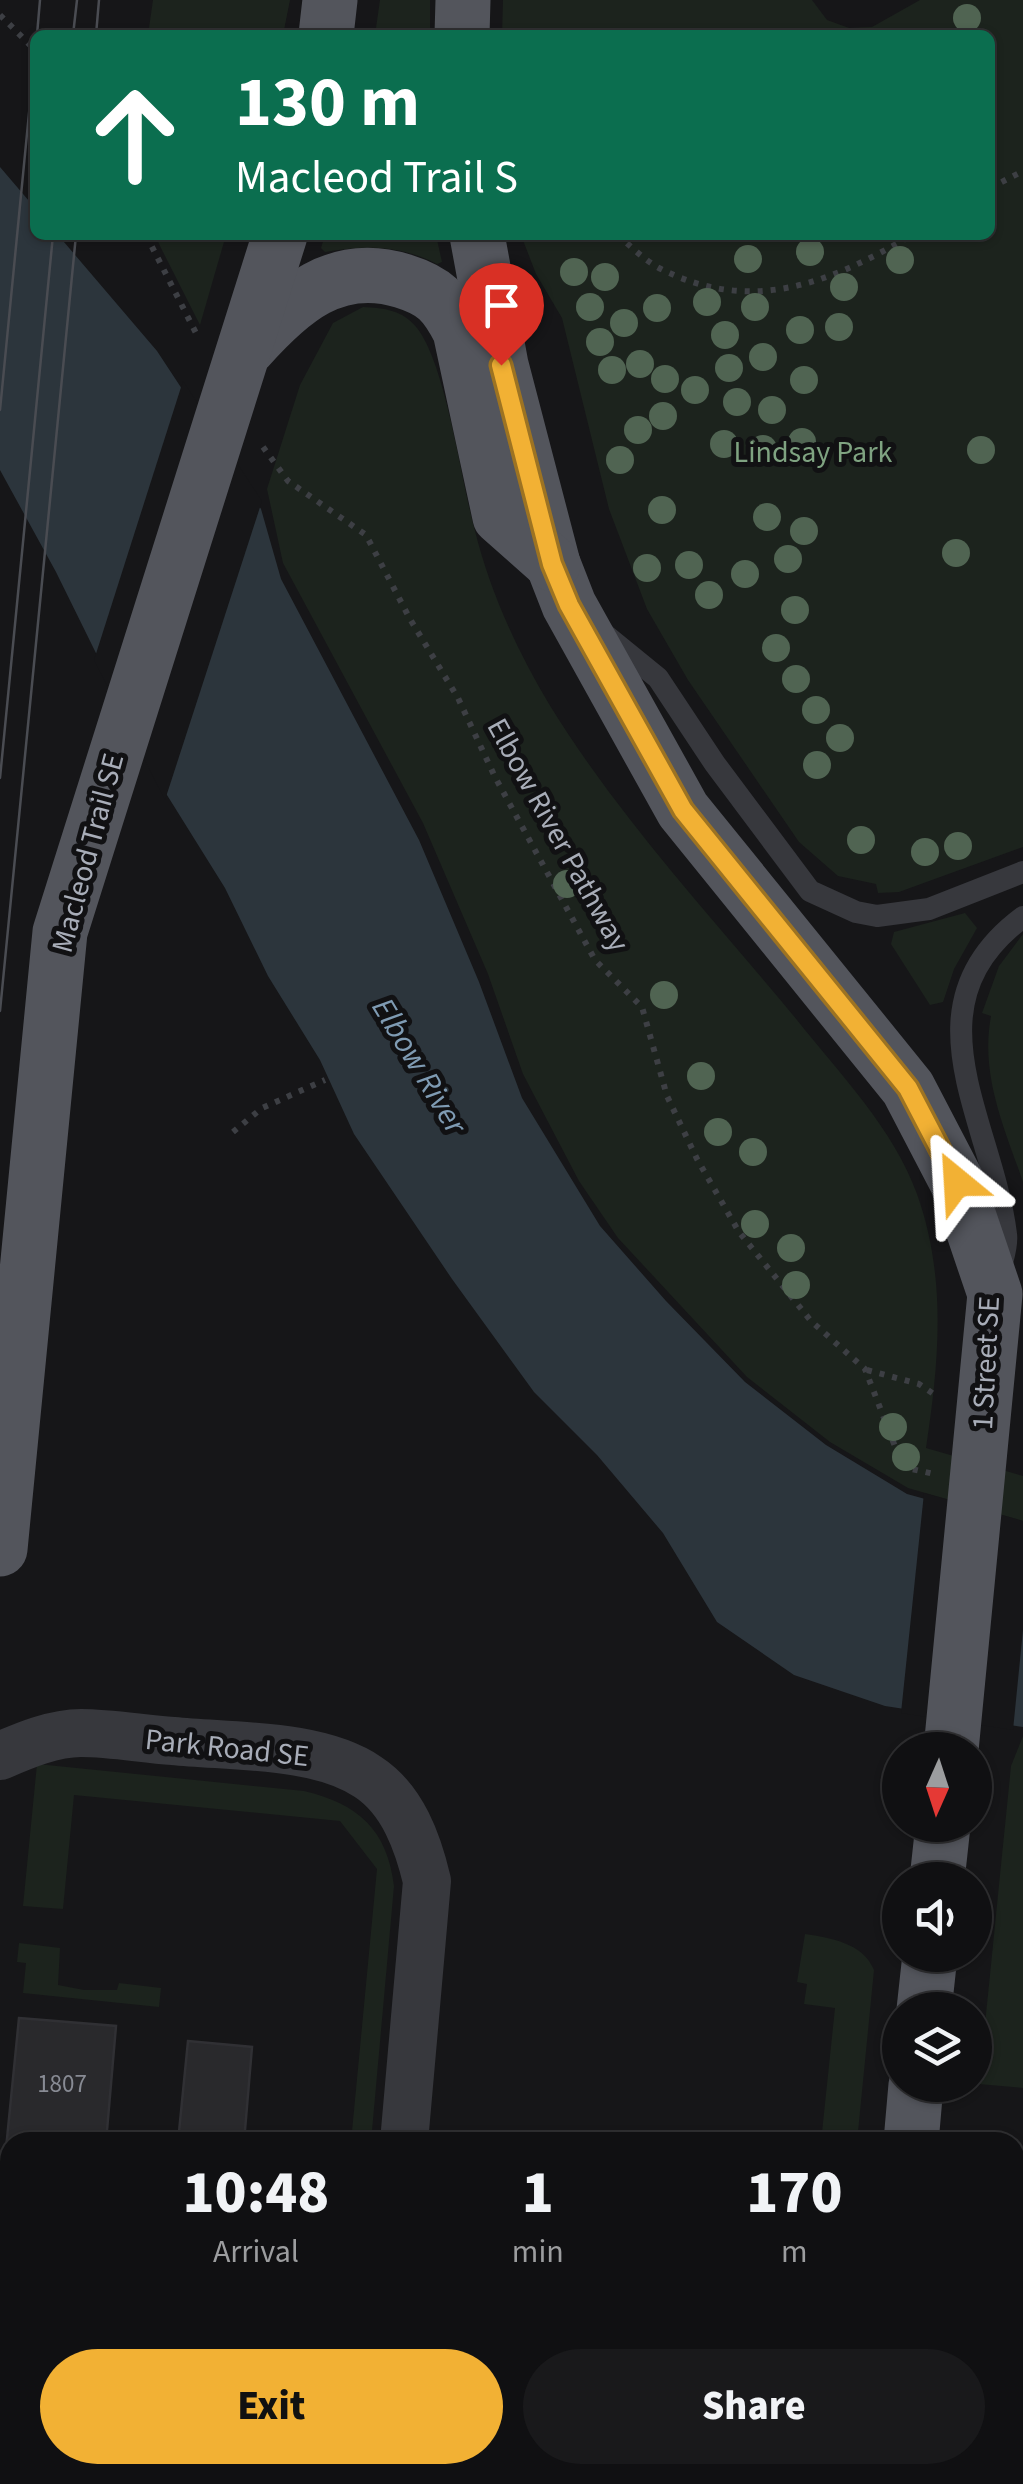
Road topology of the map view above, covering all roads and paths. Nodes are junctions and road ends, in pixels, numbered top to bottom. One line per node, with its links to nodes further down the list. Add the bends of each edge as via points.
1 (330, 0): 4 (main road)
2 (462, 0): 5 (main road)
3 (0, 15): 6 (path)
4 (327, 30)
5 (462, 30)
6 (30, 45)
7 (1023, 171): 8 (path)
8 (995, 185)
9 (151, 240): 14 (path)
10 (278, 240): 14 (main road, Macleod Trail SE)
11 (479, 240): 16 (main road, via 501,365)
12 (624, 240): 13 (path, via 660,268 721,290 780,292 860,265)
13 (903, 240)
14 (244, 328): 16 (main road, via 334,280 378,273 426,288 447,306 460,331 500,517); 25 (main road, Macleod Trail SE, via 60,932)
15 (258, 440): 22 (path, Elbow River Pathway, via 288,481 366,535 595,960 642,1008 667,1096 739,1232 811,1321)
16 (561, 584): 17 (lane, via 658,678 810,891 877,916 928,909); 21 (main road, 1 Street SE, via 683,810 908,1088 957,1182)
17 (1023, 872)
18 (1023, 916): 21 (lane, via 997,936 971,973 961,1018 962,1053 1007,1238)
19 (325, 1080): 20 (path, via 262,1108)
20 (233, 1132)
21 (995, 1294): 26 (main road, 1 Street SE)
22 (866, 1370): 23 (path, via 919,1384); 24 (path, Elbow River Pathway, via 902,1467)
23 (941, 1401)
24 (937, 1475)
25 (0, 1549)
26 (952, 1732)
27 (0, 1756): 29 (street, Park Road SE, via 78,1733 305,1754 342,1762 372,1779 418,1843 428,1882)
28 (914, 2102): 30 (main road)
29 (405, 2132)
30 (911, 2132)

